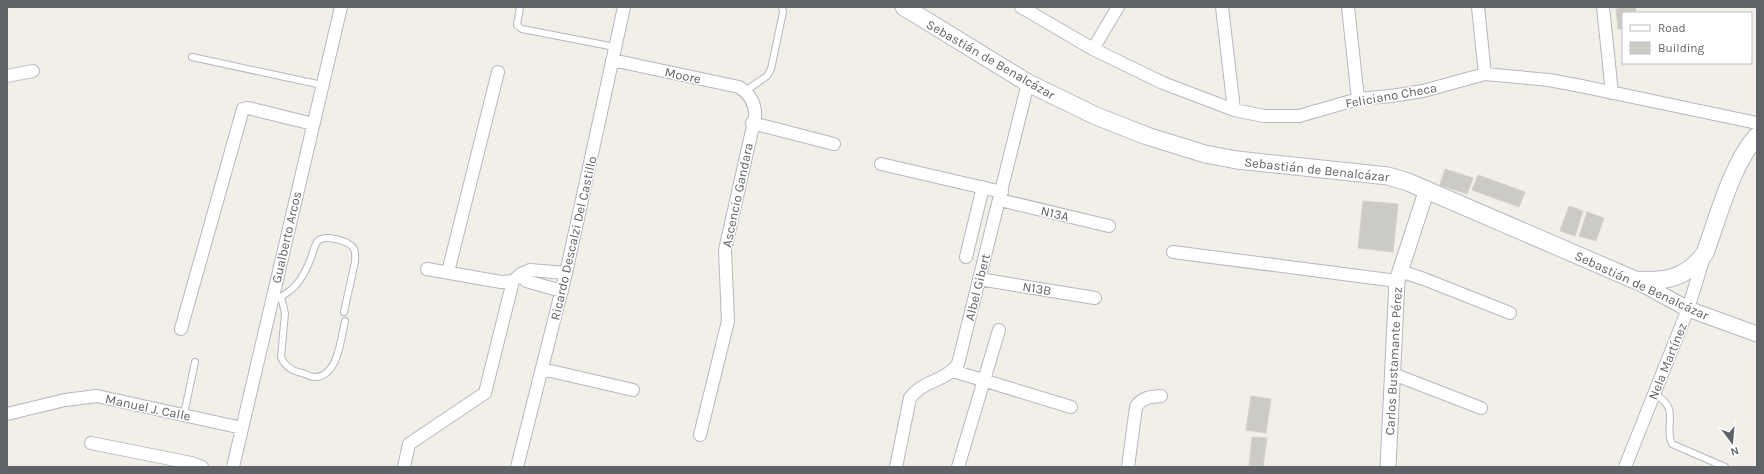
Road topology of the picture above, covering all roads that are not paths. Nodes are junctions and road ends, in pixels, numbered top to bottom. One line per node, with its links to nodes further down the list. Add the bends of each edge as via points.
1 (341, 7): 21 (street, Gualberto Arcos)
2 (520, 7): 12 (lane, via 517,25 522,29)
3 (624, 7): 12 (street, Ricardo Descalzi Del Castillo)
4 (782, 7): 23 (lane, via 771,69)
5 (904, 7): 20 (main road, Sebastián de Benalcázar)
6 (1021, 7): 13 (street, Feliciano Checa)
7 (1118, 7): 13 (street)
8 (1222, 7): 25 (street)
9 (1348, 7): 24 (street)
10 (1478, 7): 18 (street)
11 (1603, 7): 22 (street)
12 (615, 47): 15 (street, Ricardo Descalzi Del Castillo)
13 (1093, 49): 25 (street, Feliciano Checa, via 1163,82)
14 (192, 57): 21 (lane)
15 (612, 60): 23 (street, Moore, via 739,86); 41 (street, Ricardo Descalzi Del Castillo)
16 (33, 71): 19 (street)
17 (498, 72): 40 (street)
18 (1486, 74): 22 (street, Feliciano Checa, via 1549,80); 24 (street, Feliciano Checa, via 1423,91)
19 (7, 76)
20 (1028, 84): 33 (main road, Sebastián de Benalcázar, via 1096,116 1147,136 1205,154 1263,164 1388,176); 34 (street, Albel Gibert)
21 (322, 85): 28 (street, Gualberto Arcos)
22 (1612, 93): 27 (street, Feliciano Checa)
23 (748, 94): 26 (street, Ascencio Gandara, via 755,111)
24 (1358, 99): 25 (street, Feliciano Checa, via 1299,116 1264,116)
25 (1234, 110)
26 (752, 123): 30 (street); 69 (street, Ascencio Gandara, via 725,250 728,321)
27 (1757, 123)
28 (313, 124): 48 (street, Gualberto Arcos); 53 (street, via 243,108)
29 (1757, 136): 37 (main road, Nela Martínez, via 1742,155)
30 (834, 144)
31 (880, 164): 32 (street, N13A)
32 (983, 187): 34 (street, N13A); 38 (street)
33 (1427, 189): 42 (street, Carlos Bustamante Pérez); 45 (main road, Sebastián de Benalcázar)
34 (1001, 196): 35 (street, N13A); 44 (street, Albel Gibert)
35 (1109, 226)
36 (1173, 252): 42 (street)
37 (1705, 254): 45 (main road, Nela Martínez, via 1694,266 1674,278 1659,281); 49 (street, Nela Martínez)
38 (966, 257)
39 (427, 269): 40 (street)
40 (448, 272): 43 (street, via 501,282)
41 (566, 273): 43 (street, via 530,270); 46 (street, Ricardo Descalzi Del Castillo)
42 (1398, 276): 51 (street, via 1424,279); 59 (street, Carlos Bustamante Pérez)
43 (517, 278): 46 (street); 73 (street, via 485,393 409,444)
44 (980, 279): 47 (street, N13B); 58 (street, Albel Gibert, via 958,364)
45 (1635, 280): 49 (street, Sebastián de Benalcázar)
46 (562, 291): 57 (street, Ricardo Descalzi Del Castillo)
47 (1095, 298)
48 (276, 299): 50 (lane, via 292,290 299,282 316,242 321,239 332,239 349,244 355,253); 52 (lane, via 285,313 281,358 283,364 296,372 314,377 324,375 330,369 335,362); 68 (street, Gualberto Arcos)
49 (1688, 309): 55 (street, Sebastián de Benalcázar); 62 (street, Nela Martínez)
50 (344, 312)
51 (1510, 313)
52 (346, 321)
53 (181, 329)
54 (999, 330): 60 (street)
55 (1757, 334)
56 (195, 362): 67 (lane)
57 (542, 369): 61 (street); 74 (street, Ricardo Descalzi Del Castillo)
58 (953, 372): 60 (street); 75 (street, via 916,391 910,398)
59 (1393, 374): 65 (street); 78 (street, Carlos Bustamante Pérez)
60 (983, 381): 64 (street); 76 (street)
61 (633, 390)
62 (1654, 394): 79 (street, Nela Martínez); 80 (lane, via 1670,408 1669,438 1672,444)
63 (1161, 396): 77 (street, via 1145,399 1136,406)
64 (1071, 407)
65 (1481, 408)
66 (7, 414): 67 (street, Manuel J. Calle, via 65,400 97,396)
67 (184, 414): 68 (street, Manuel J. Calle)
68 (242, 428): 72 (street, Gualberto Arcos)
69 (700, 435)
70 (91, 443): 71 (street)
71 (202, 467)
72 (233, 467)
73 (404, 467)
74 (517, 467)
75 (896, 467)
76 (958, 467)
77 (1128, 467)
78 (1388, 467)
79 (1625, 467)
80 (1725, 467)

